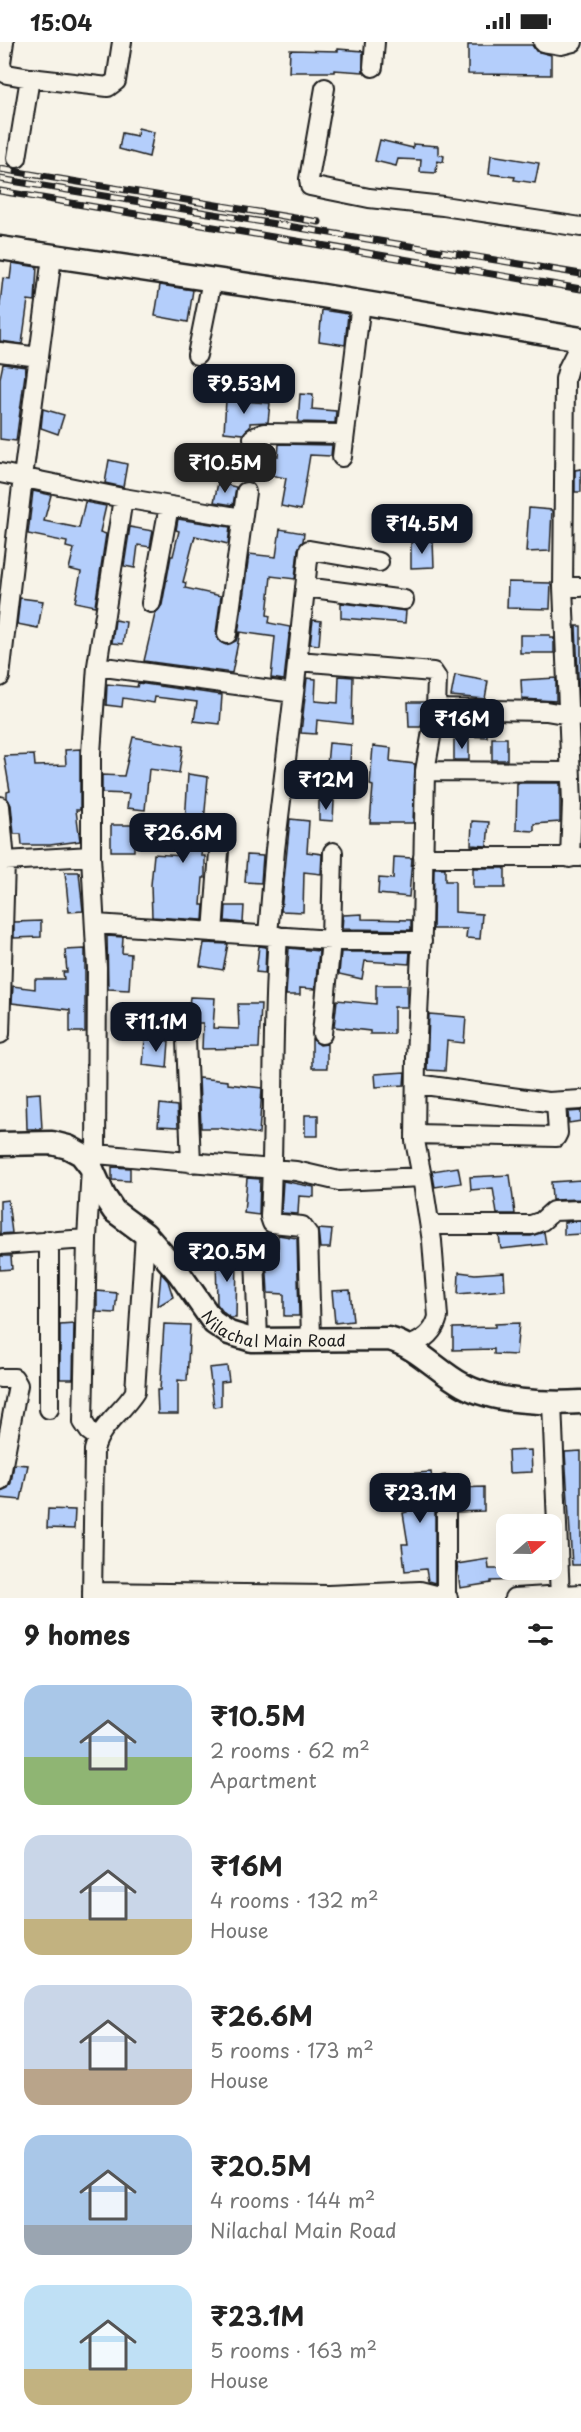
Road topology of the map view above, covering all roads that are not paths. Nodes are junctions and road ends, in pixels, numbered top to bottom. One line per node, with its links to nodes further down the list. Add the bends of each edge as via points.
1 (4, 42): 7 (street, via 3,72)
2 (123, 42): 7 (street, via 116,81 108,87)
3 (375, 42): 6 (street)
4 (543, 42): 5 (street)
5 (573, 42)
6 (373, 67)
7 (30, 78): 9 (street)
8 (325, 88): 10 (street, via 310,186 369,198)
9 (17, 158)
10 (581, 227)
11 (0, 248): 12 (street)
12 (52, 258): 13 (street); 18 (street)
13 (212, 280): 14 (street); 17 (street)
14 (361, 303): 15 (street); 19 (street)
15 (581, 340): 27 (street, via 565,379)
16 (0, 352): 18 (street)
17 (197, 355)
18 (39, 357): 23 (street)
19 (344, 434): 20 (street, via 264,433); 21 (street)
20 (253, 438)
21 (342, 457)
22 (0, 473): 23 (street)
23 (23, 477): 25 (street); 29 (street)
24 (246, 492): 28 (street)
25 (123, 498): 26 (street); 37 (street)
26 (170, 506): 28 (street); 34 (street)
27 (572, 511): 32 (street)
28 (242, 518): 35 (street)
29 (7, 557): 38 (street)
30 (379, 562): 31 (street, via 309,550)
31 (305, 587): 33 (street); 36 (street)
32 (572, 587): 41 (street)
33 (404, 600)
34 (151, 603)
35 (227, 634)
36 (298, 661): 39 (street); 40 (street, via 433,672 437,678)
37 (97, 666): 39 (street); 47 (street, via 90,753)
38 (0, 677)
39 (294, 693): 53 (street, via 275,850)
40 (436, 709): 41 (street, via 546,711); 42 (street)
41 (574, 716): 43 (street)
42 (425, 771): 43 (street); 48 (street)
43 (570, 772): 49 (street)
44 (0, 806): 50 (street)
45 (219, 852): 52 (street)
46 (333, 852): 54 (street)
47 (91, 856): 50 (street); 51 (street)
48 (423, 857): 49 (street); 55 (street)
49 (576, 857)
50 (5, 861): 57 (street)
51 (96, 924): 52 (street); 64 (street)
52 (213, 932): 53 (street)
53 (273, 936): 54 (street); 66 (street)
54 (331, 940): 55 (street); 58 (street)
55 (422, 941): 59 (street)
56 (185, 1015): 65 (street)
57 (0, 1034)
58 (322, 1034)
59 (417, 1084): 61 (street); 62 (street)
60 (581, 1100): 61 (street)
61 (556, 1102): 62 (street, via 556,1137)
62 (415, 1134): 67 (street)
63 (0, 1144): 64 (street, Nilachal Main Road, via 52,1143)
64 (94, 1161): 65 (street); 70 (street, Nilachal Main Road, via 104,1196 114,1211); 71 (street)
65 (191, 1163): 66 (street)
66 (273, 1168): 67 (street, via 339,1181); 75 (street, via 270,1221 302,1226 308,1233)
67 (422, 1177): 69 (street)
68 (581, 1210): 69 (street, via 554,1211 531,1225)
69 (430, 1225): 77 (street, via 438,1317 426,1337)
70 (145, 1234): 76 (street, Nilachal Main Road, via 214,1323 229,1333); 82 (street, via 135,1392)
71 (87, 1239): 72 (street); 82 (street, via 83,1422)
72 (49, 1240): 73 (street); 81 (street)
73 (0, 1245)
74 (255, 1256): 76 (street)
75 (311, 1338): 76 (street, Nilachal Main Road); 77 (street, Nilachal Main Road, via 389,1339)
76 (258, 1340)
77 (408, 1346): 80 (street, Nilachal Main Road, via 464,1386)
78 (0, 1378): 83 (street, via 14,1378 18,1385)
79 (581, 1402): 80 (street, Nilachal Main Road)
80 (552, 1404): 89 (street)
81 (49, 1409)
82 (97, 1437): 86 (street, via 93,1458)
83 (0, 1480)
84 (446, 1485): 90 (street)
85 (581, 1594): 89 (street)
86 (92, 1595): 87 (street)
87 (209, 1596): 88 (street)
88 (328, 1596): 90 (street, via 420,1592)
89 (560, 1597): 91 (street)
90 (447, 1598)
91 (514, 1598)

